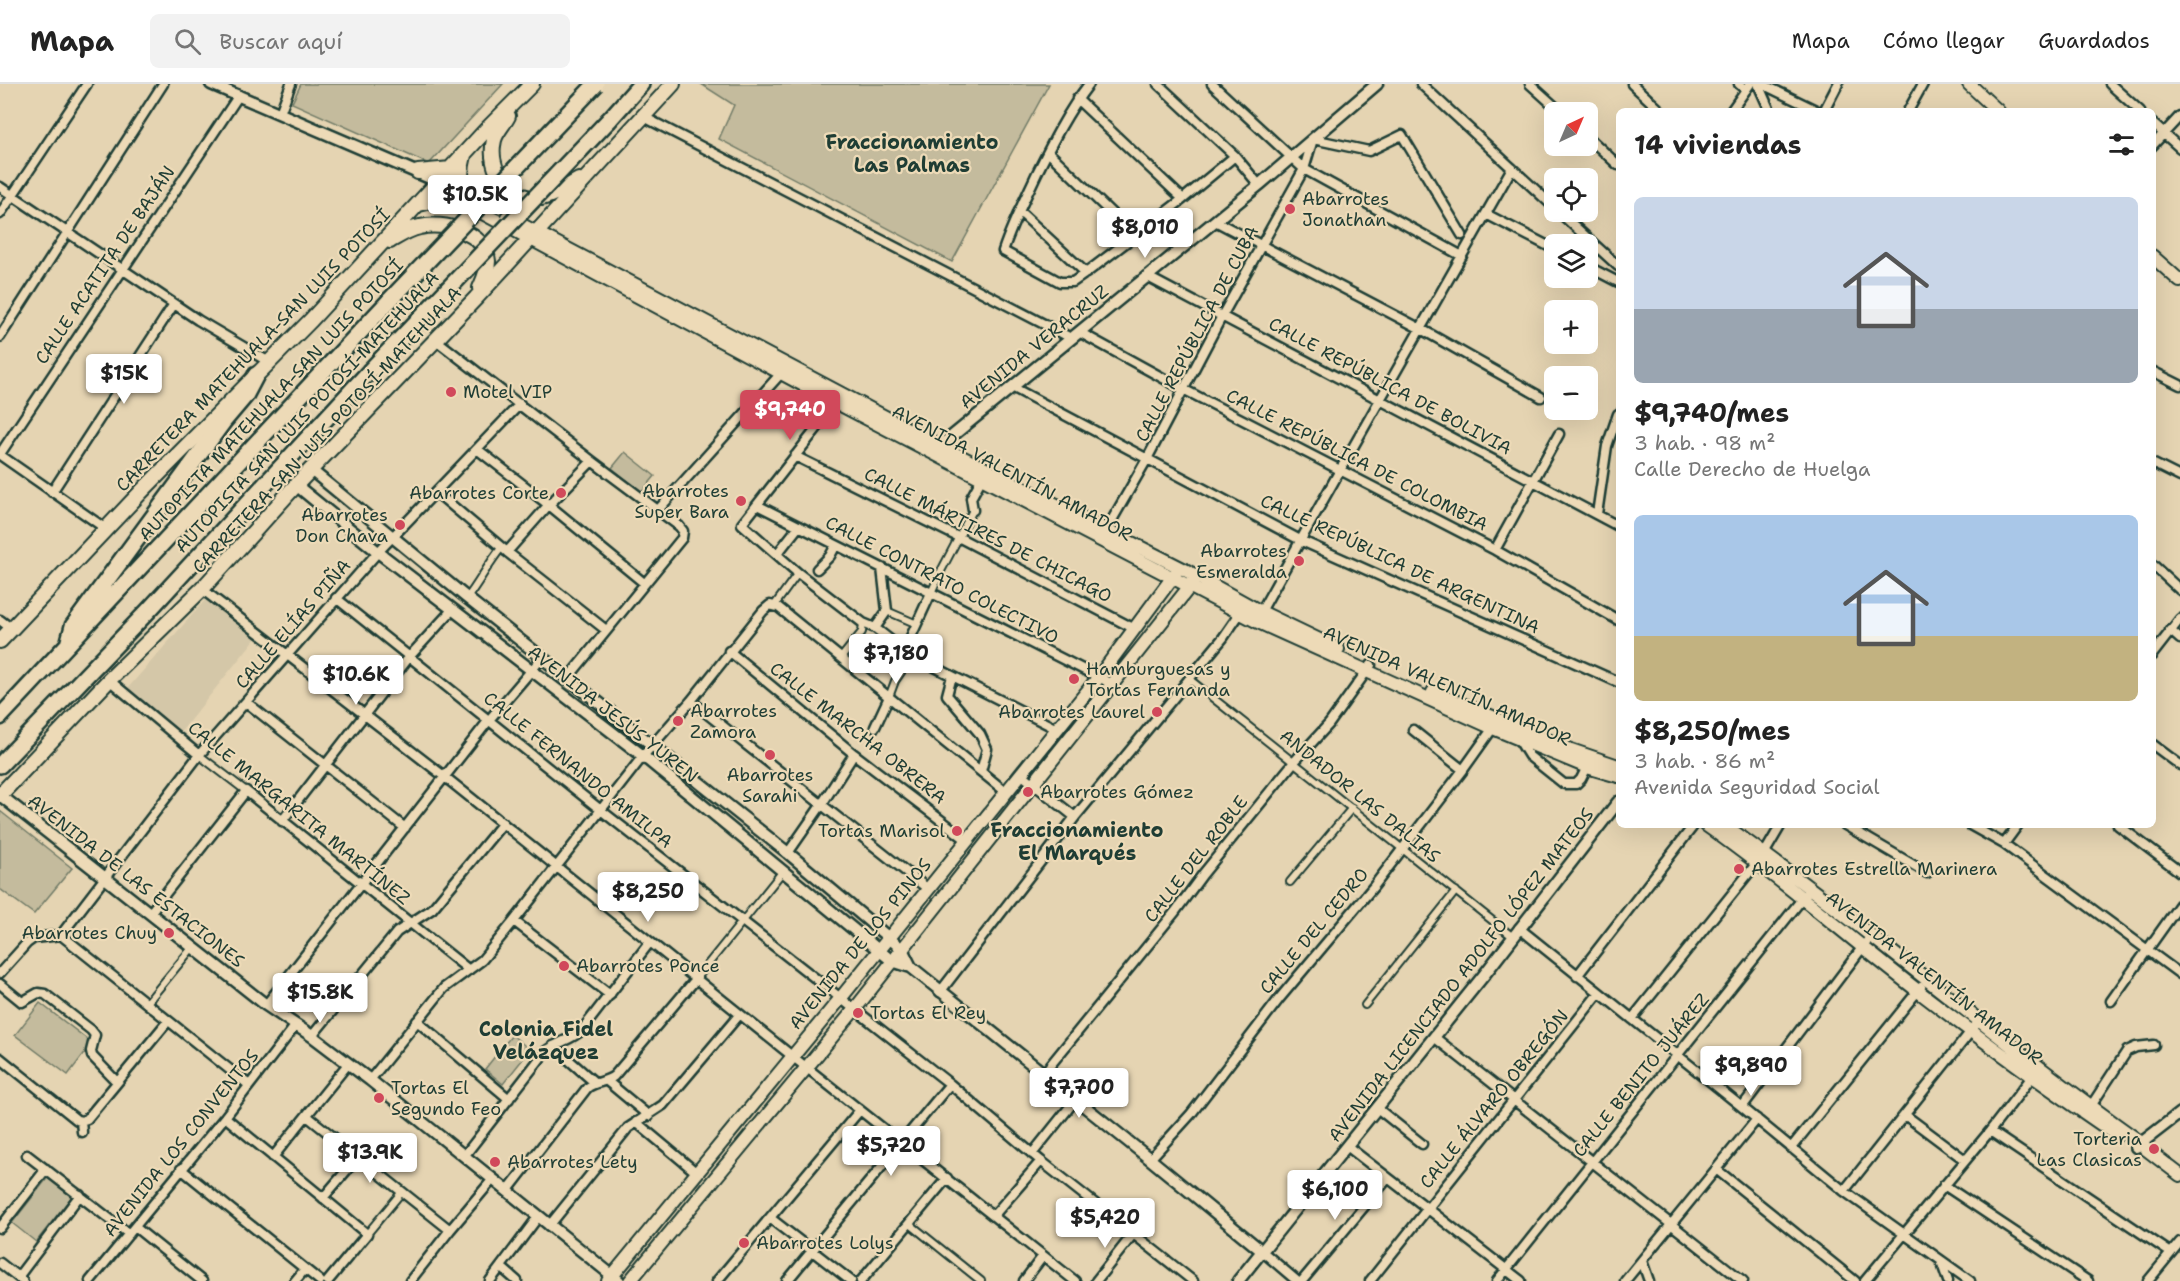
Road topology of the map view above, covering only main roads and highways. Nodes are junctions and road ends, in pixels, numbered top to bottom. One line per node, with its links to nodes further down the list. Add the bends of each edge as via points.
1 (596, 84): 30 (highway, AUTOPISTA MATEHUALA-SAN LUIS POTOSÍ, bridge)
2 (640, 84): 33 (highway, AUTOPISTA SAN LUIS POTOSÍ-MATEHUALA, bridge)
3 (673, 84): 11 (main road, CARRETERA SAN LUIS POTOSÍ-MATEHUALA)
4 (1969, 84): 7 (main road)
5 (1980, 84): 8 (main road)
6 (529, 88): 9 (main road, CARRETERA MATEHUALA-SAN LUIS POTOSÍ); 11 (main road, via 495,137 495,169 507,187 521,197 543,198)
7 (1995, 108)
8 (2005, 108)
9 (464, 155): 10 (main road, CARRETERA MATEHUALA-SAN LUIS POTOSÍ); 13 (main road)
10 (451, 169): 12 (main road, CARRETERA MATEHUALA-SAN LUIS POTOSÍ); 14 (main road, via 419,176 424,190)
11 (586, 177): 15 (main road, CARRETERA SAN LUIS POTOSÍ-MATEHUALA)
12 (436, 185): 13 (main road, AVENIDA VALENTÍN AMADOR); 14 (main road, CARRETERA MATEHUALA-SAN LUIS POTOSÍ)
13 (461, 197): 14 (main road); 15 (main road, AVENIDA VALENTÍN AMADOR)
14 (421, 202): 16 (main road, CARRETERA MATEHUALA-SAN LUIS POTOSÍ)
15 (533, 237): 21 (main road, CARRETERA SAN LUIS POTOSÍ-MATEHUALA); 23 (main road, AVENIDA VALENTÍN AMADOR)
16 (374, 250): 21 (main road, via 422,226 445,226 466,233 484,249 488,259); 22 (main road, CARRETERA MATEHUALA-SAN LUIS POTOSÍ)
17 (2156, 250): 19 (main road)
18 (2156, 260): 20 (main road)
19 (2180, 271)
20 (2180, 281)
21 (476, 298): 25 (main road, CARRETERA SAN LUIS POTOSÍ-MATEHUALA)
22 (256, 375): 29 (main road, CARRETERA MATEHUALA-SAN LUIS POTOSÍ); 30 (highway, via 73,626)
23 (937, 449): 24 (main road, AVENIDA VALENTÍN AMADOR); 24 (main road, AVENIDA VALENTÍN AMADOR, via 982,478)
24 (1103, 535): 27 (main road, AVENIDA VALENTÍN AMADOR)
25 (247, 539): 26 (main road); 38 (main road, CARRETERA SAN LUIS POTOSÍ-MATEHUALA)
26 (242, 559)
27 (1175, 573): 28 (main road, AVENIDA VALENTÍN AMADOR); 46 (main road, AVENIDA DE LOS PINOS, via 1098,678)
28 (1193, 582): 32 (main road, AVENIDA VALENTÍN AMADOR, via 1258,616); 47 (main road, AVENIDA DE LOS PINOS, via 855,1009)
29 (0, 641)
30 (69, 645): 31 (highway, AUTOPISTA MATEHUALA-SAN LUIS POTOSÍ)
31 (0, 717)
32 (1496, 724): 35 (main road, AVENIDA VALENTÍN AMADOR); 37 (main road, AVENIDA VALENTÍN AMADOR, via 1587,767)
33 (14, 750): 34 (highway, AUTOPISTA SAN LUIS POTOSÍ-MATEHUALA); 36 (highway)
34 (0, 765)
35 (1616, 765)
36 (0, 771)
37 (1616, 775)
38 (0, 795)
39 (1711, 828): 41 (main road, AVENIDA VALENTÍN AMADOR)
40 (1727, 828): 41 (main road, AVENIDA VALENTÍN AMADOR)
41 (1760, 858): 42 (main road, AVENIDA VALENTÍN AMADOR)
42 (1806, 893): 43 (main road, AVENIDA VALENTÍN AMADOR, via 1871,936 1979,1021); 43 (main road, AVENIDA VALENTÍN AMADOR, via 1862,946 1918,991)
43 (2035, 1073): 44 (main road, AVENIDA VALENTÍN AMADOR); 44 (main road, AVENIDA VALENTÍN AMADOR, via 2091,1106)
44 (2141, 1146): 45 (main road, AVENIDA VALENTÍN AMADOR)
45 (2180, 1175)
46 (613, 1279)
47 (630, 1281)

